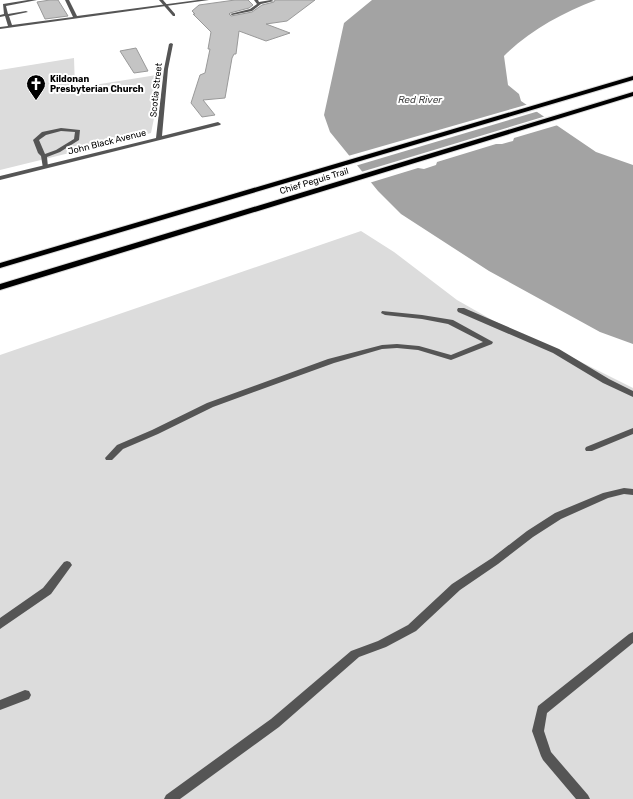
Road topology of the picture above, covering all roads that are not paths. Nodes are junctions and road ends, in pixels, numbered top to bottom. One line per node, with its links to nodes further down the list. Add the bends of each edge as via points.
1 (35, 0): 5 (street)
2 (67, 0): 14 (street)
3 (162, 0): 8 (street)
4 (207, 0): 8 (street)
5 (22, 2): 9 (street); 13 (street, via 4,5)
6 (257, 2): 7 (street); 10 (street, via 256,8)
7 (272, 2)
8 (166, 5): 11 (street); 14 (street)
9 (26, 12): 13 (street); 16 (street)
10 (232, 14)
11 (174, 15)
12 (0, 16): 13 (street)
13 (7, 17): 15 (street); 17 (street)
14 (76, 18): 16 (street)
15 (0, 20)
16 (31, 24): 17 (street)
17 (10, 27): 18 (street)
18 (0, 28)
19 (171, 44): 23 (street, Scotia Street)
20 (633, 78): 27 (main road, Chief Peguis Trail)
21 (633, 94): 28 (main road, Chief Peguis Trail)
22 (218, 124): 23 (street, John Black Avenue)
23 (159, 138): 25 (street, John Black Avenue)
24 (44, 156): 24 (street, via 76,140 78,131 50,131 40,135 36,140); 25 (street)
25 (45, 167): 26 (street, John Black Avenue)
26 (0, 178)
27 (0, 266)
28 (0, 287)
29 (461, 310): 31 (street, via 556,351)
30 (385, 313): 34 (street, via 450,322 489,342 451,358 419,348 382,347 324,364 210,405 120,447)
31 (633, 394)
32 (633, 431): 33 (street)
33 (589, 449)
34 (109, 458)
35 (633, 492): 41 (street, via 606,495 558,516 530,534 456,587 412,628 382,644 355,654 275,723)
36 (67, 565): 37 (street, via 47,591)
37 (0, 624)
38 (633, 637): 42 (street, via 542,710 538,731 547,756)
39 (25, 695): 40 (street)
40 (0, 704)
41 (170, 799)
42 (584, 799)

